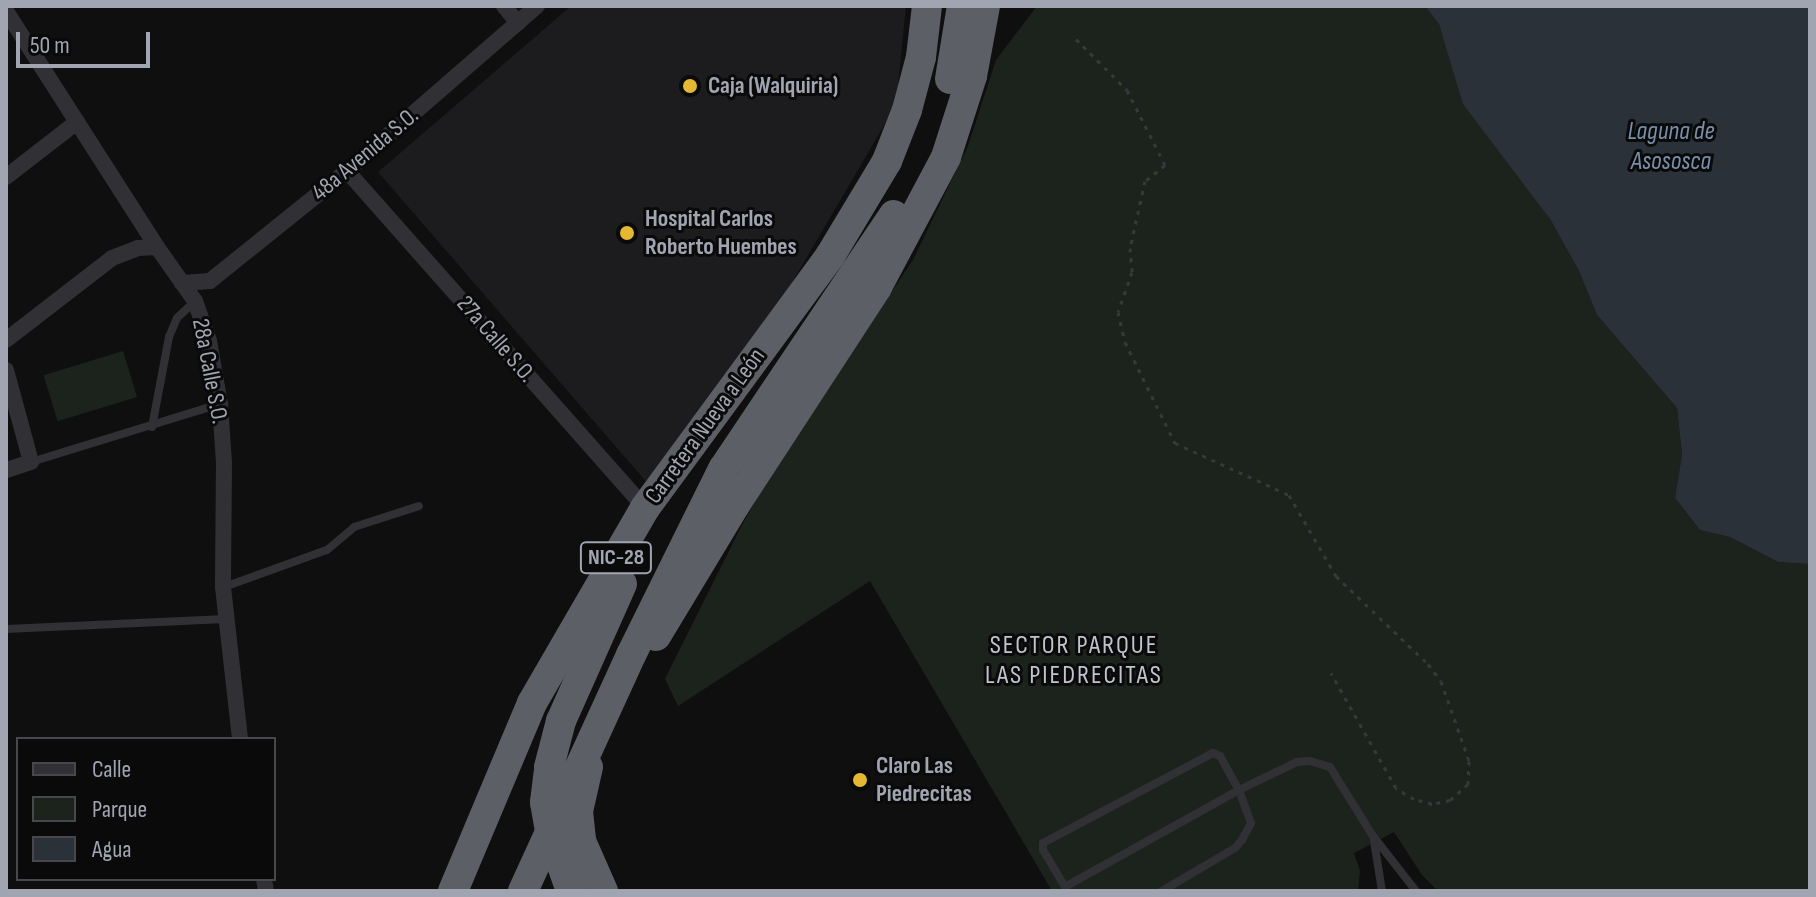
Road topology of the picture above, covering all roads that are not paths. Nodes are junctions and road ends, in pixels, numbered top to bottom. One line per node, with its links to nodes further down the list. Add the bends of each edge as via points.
1 (504, 6): 7 (street)
2 (537, 6): 7 (street, 48a Avenida S.O.)
3 (927, 6): 12 (highway, Carretera Nueva a León / NIC-28, via 907,110 887,161)
4 (962, 6): 31 (highway, Carretera Nueva a León / NIC-28, bridge, via 954,64 914,180 723,469)
5 (985, 6): 33 (highway, via 972,76 946,157 877,287 674,601 586,772 578,811 581,841)
6 (8, 17): 8 (street, 28a Calle S.O.)
7 (518, 23): 9 (street, 48a Avenida S.O.)
8 (77, 122): 10 (street); 11 (street, 28a Calle S.O.)
9 (347, 171): 13 (street, 48a Avenida S.O., via 210,281); 22 (street, 27a Calle S.O.)
10 (6, 177)
11 (157, 247): 13 (street, 28a Calle S.O.); 15 (street, via 112,258)
12 (830, 256): 22 (highway, Carretera Nueva a León / NIC-28); 32 (highway, bridge, via 639,552 613,600 554,742 545,802)
13 (182, 283): 14 (street, 28a Calle S.O.)
14 (195, 301): 17 (street, 28a Calle S.O., via 209,341); 18 (lane, via 177,318 169,337)
15 (6, 340)
16 (6, 370): 19 (street)
17 (220, 404): 18 (lane); 23 (street, 28a Calle S.O.)
18 (152, 427): 19 (lane)
19 (31, 462): 20 (street)
20 (6, 470)
21 (419, 506): 23 (lane, via 354,527 327,550)
22 (645, 508): 30 (highway, Carretera Nueva a León / NIC-28, via 532,703)
23 (223, 587): 24 (street, 28a Calle S.O.)
24 (226, 619): 25 (lane); 26 (street, 28a Calle S.O.)
25 (6, 629)
26 (240, 737)
27 (1239, 790): 28 (lane, via 1297,762 1330,767); 29 (lane); 29 (lane, via 1220,756 1213,753 1043,843); 34 (lane, via 1251,823 1242,840)
28 (1373, 836): 35 (lane); 36 (lane)
29 (1066, 889)
30 (453, 891)
31 (523, 891)
32 (571, 891)
33 (603, 891)
34 (1162, 891)
35 (1382, 891)
36 (1416, 891)

